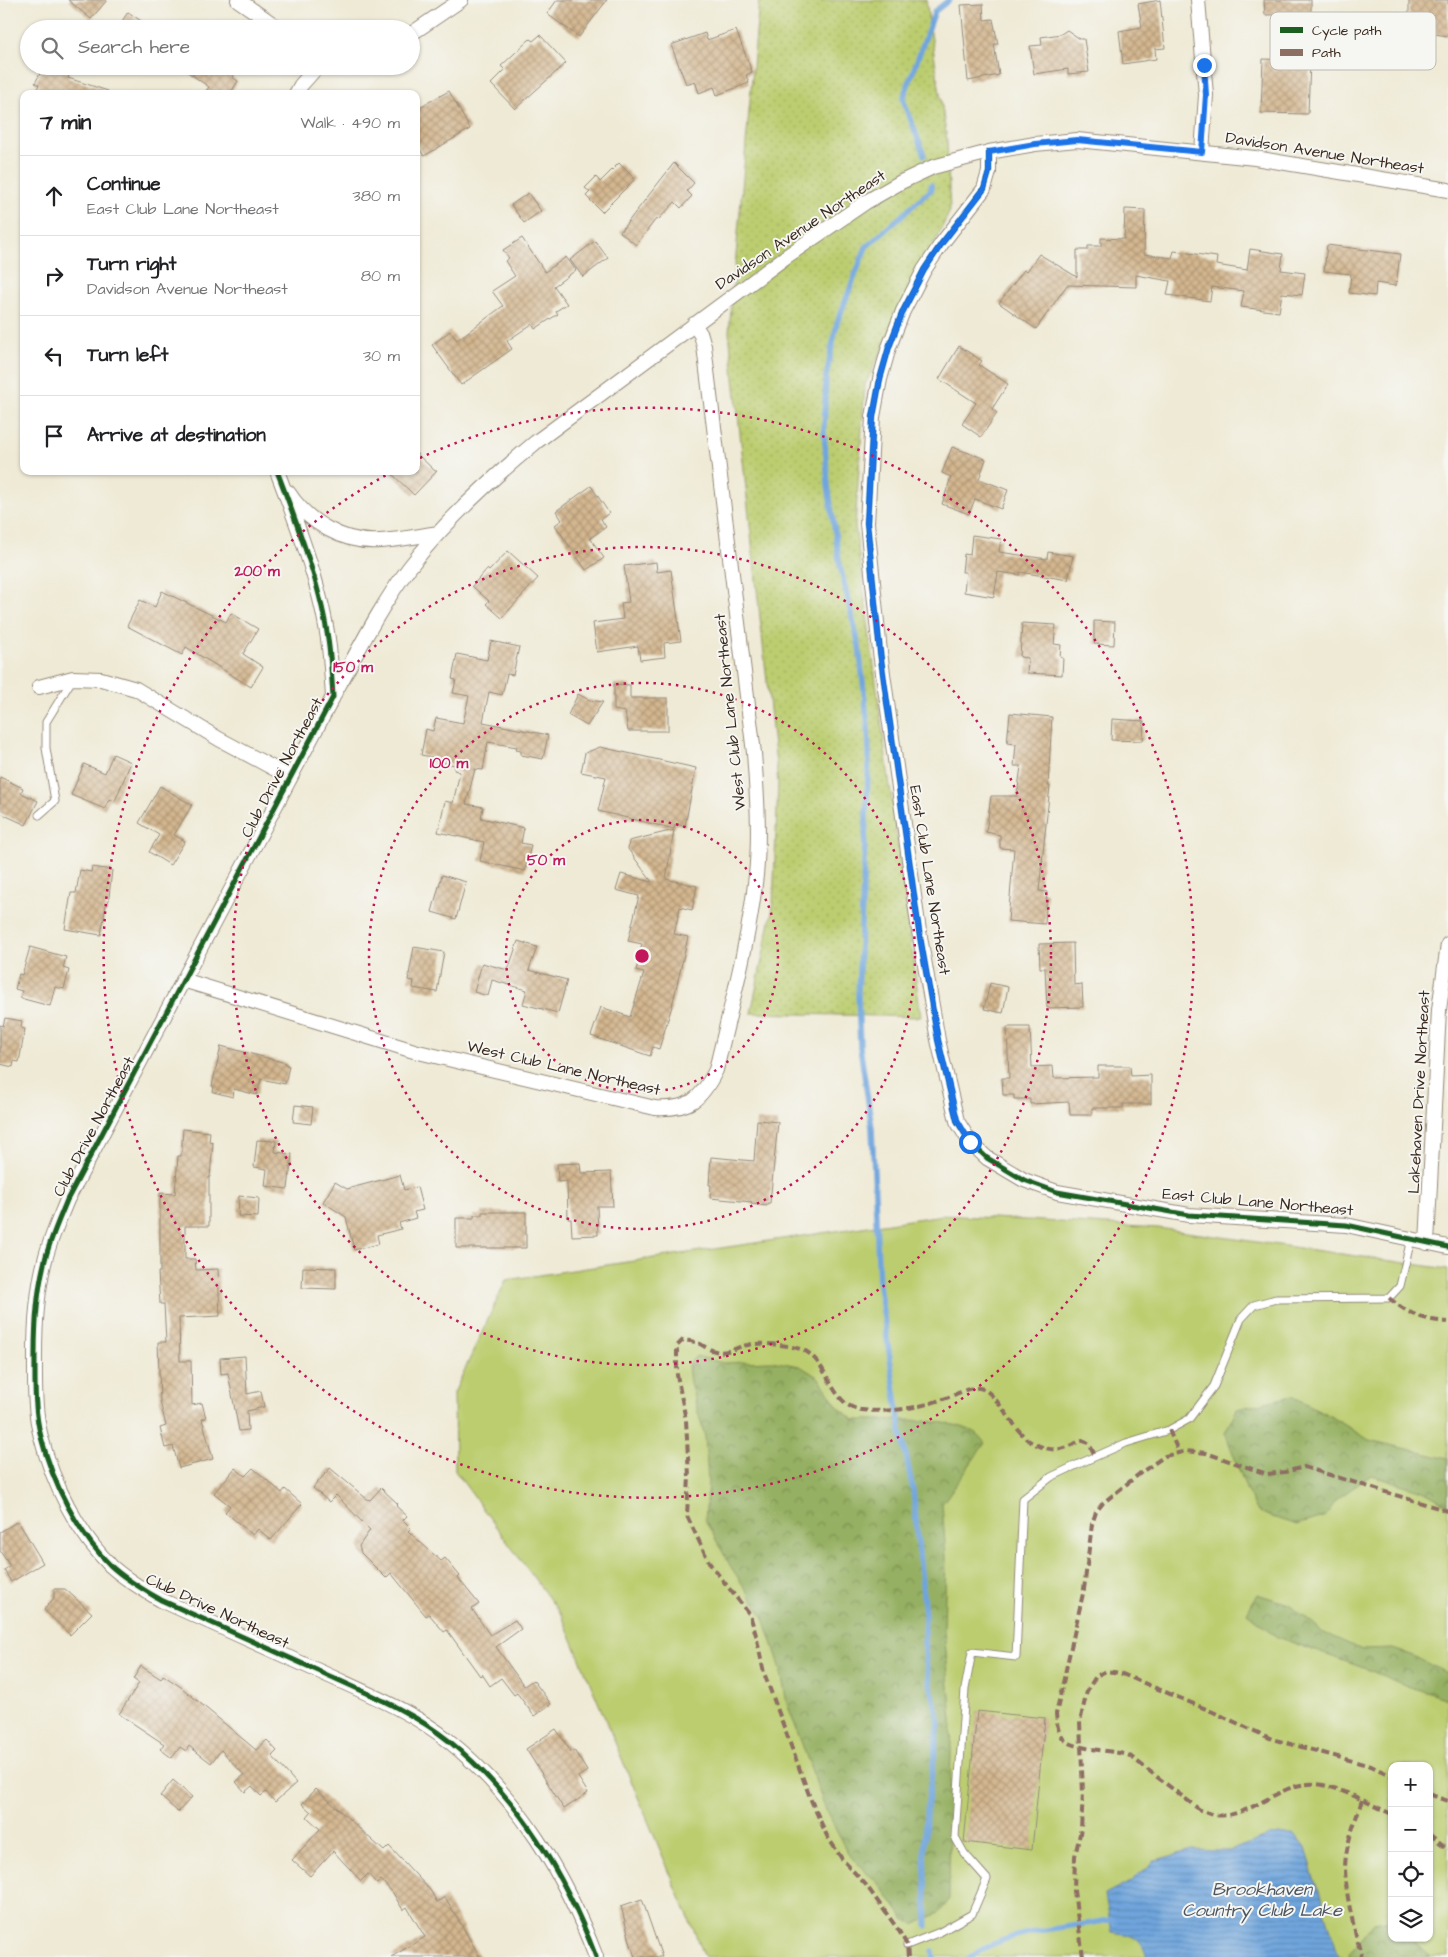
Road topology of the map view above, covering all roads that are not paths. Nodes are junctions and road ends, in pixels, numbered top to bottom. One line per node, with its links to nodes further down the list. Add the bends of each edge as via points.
1 (238, 0): 4 (street)
2 (461, 0): 5 (street)
3 (1198, 0): 9 (street, via 1206,95)
4 (267, 20)
5 (420, 28)
6 (310, 75): 7 (street)
7 (298, 90)
8 (989, 152): 9 (street, Davidson Avenue Northeast, via 1077,140); 11 (street, Davidson Avenue Northeast, via 933,167 866,202); 22 (street, East Club Lane Northeast, via 989,172 984,189 924,270 889,347 873,417 867,523 880,652 919,931 938,1040 957,1120 970,1142 987,1158 1024,1180 1057,1192 1189,1215 1346,1225)
9 (1202, 152): 10 (street, Davidson Avenue Northeast)
10 (1448, 190)
11 (694, 324): 14 (street, Davidson Avenue Northeast, via 536,442 497,475); 21 (street, West Club Lane Northeast, via 704,346 754,753 758,812 756,874 748,935 716,1070 707,1088 684,1105 655,1108 414,1051)
12 (278, 475): 14 (street, via 304,511 340,535 378,541)
13 (278, 475): 17 (street, Club Drive Northeast, via 321,603)
14 (438, 534): 17 (street, Davidson Avenue Northeast, via 384,605)
15 (73, 678): 16 (street); 18 (street, via 100,679 136,689); 19 (lane, via 46,722 46,748 55,801)
16 (39, 687)
17 (333, 697): 18 (street, Club Drive Northeast)
18 (290, 777): 21 (street, Club Drive Northeast)
19 (39, 815)
20 (1448, 944): 23 (street, Lakehaven Drive Northeast, via 1438,1027)
21 (183, 980): 26 (street, Club Drive Northeast, via 67,1200 45,1260 35,1317 35,1394 41,1436 54,1477 69,1508 93,1544 134,1584 161,1600 396,1707 454,1746 494,1782 540,1841 582,1919)
22 (1411, 1239): 23 (street, East Club Lane Northeast); 25 (lane, via 1400,1286 1389,1298 1276,1299 1254,1305 1241,1319 1214,1386 1189,1419 1170,1430 1126,1442 1083,1462 1052,1477 1023,1499 1016,1656 972,1652 966,1689 955,1837 964,1853 987,1879 972,1914)
23 (1427, 1243): 24 (street, East Club Lane Northeast)
24 (1448, 1247)
25 (907, 1945)
26 (596, 1957)

